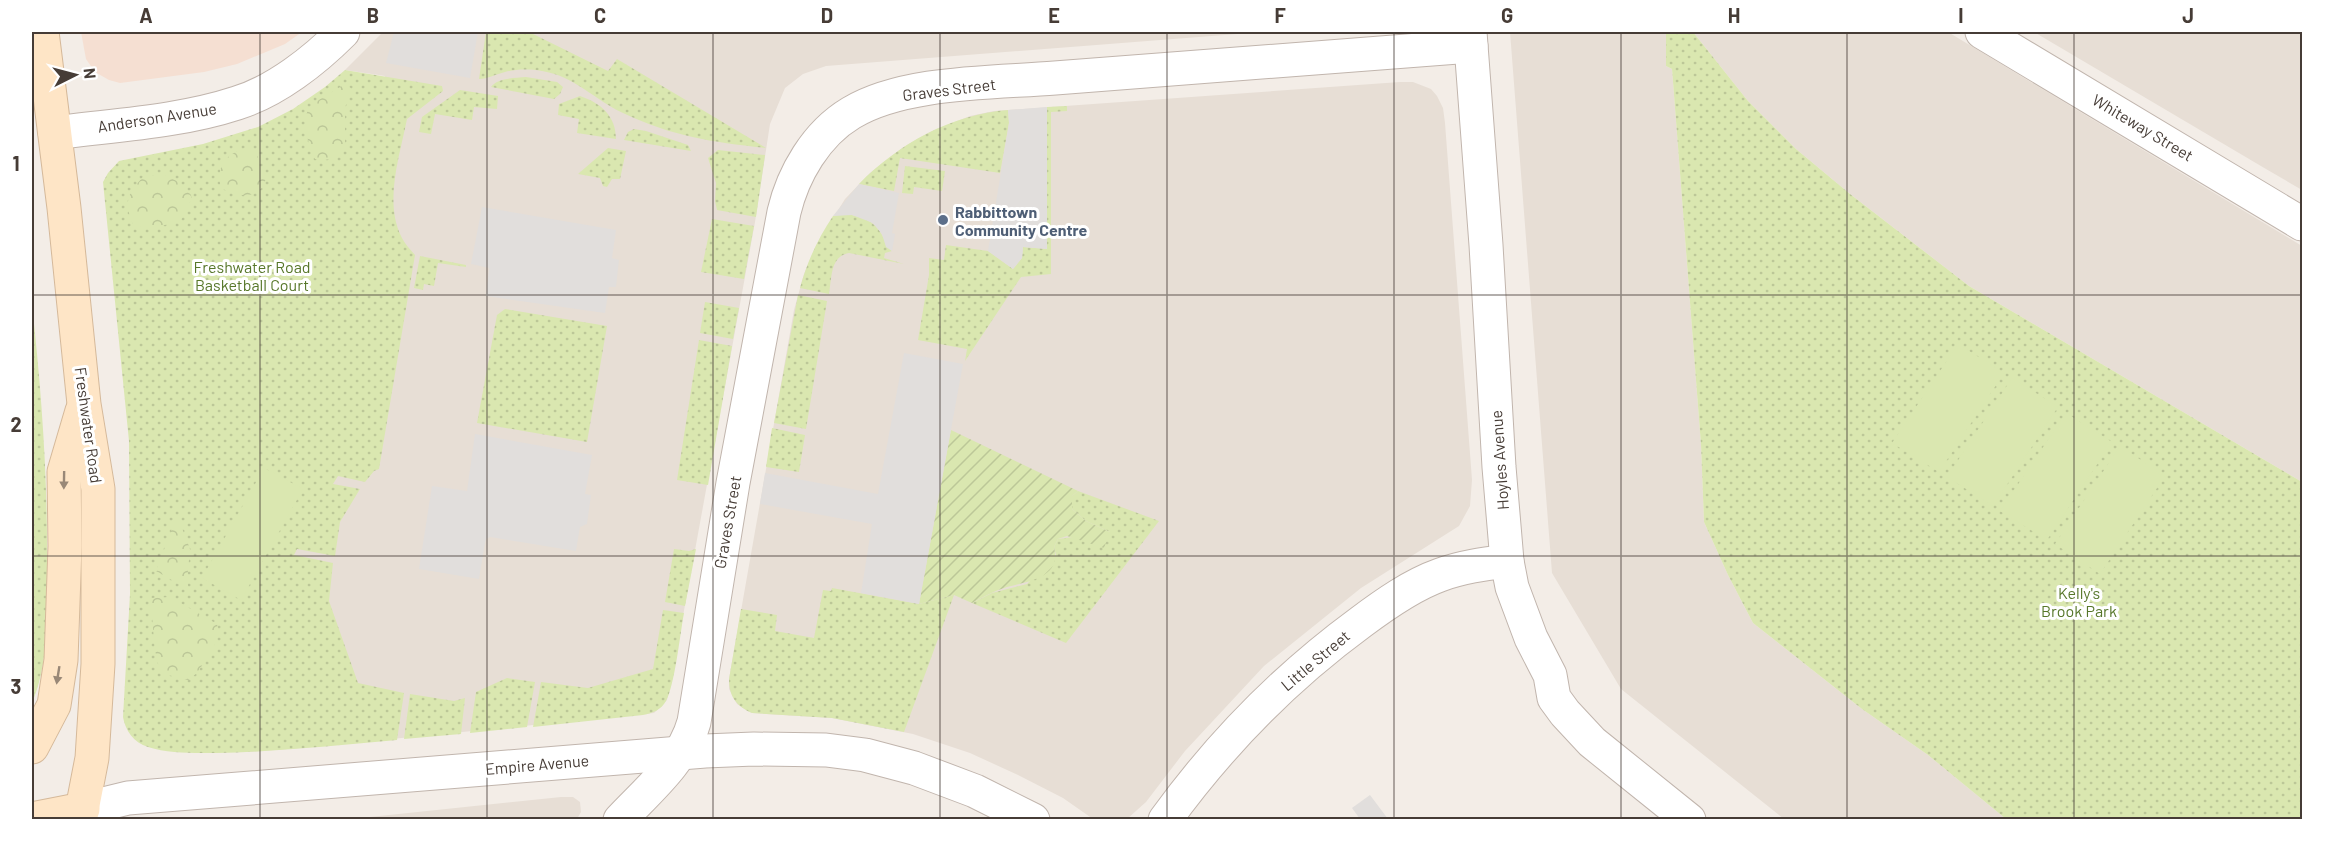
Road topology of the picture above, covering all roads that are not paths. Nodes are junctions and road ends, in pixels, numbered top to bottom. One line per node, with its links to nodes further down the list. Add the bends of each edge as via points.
1 (42, 32): 5 (main road, Freshwater Road)
2 (343, 32): 5 (street, Anderson Avenue, via 305,66 238,103 192,114)
3 (1982, 32): 6 (street, Whiteway Street)
4 (1470, 39): 8 (street, Hoyles Avenue); 10 (street, Graves Street, via 916,91 851,113 828,131 804,162 788,193 733,483 694,722)
5 (55, 133): 7 (main road, Freshwater Road)
6 (2302, 224)
7 (84, 404): 9 (main road, one-way to 9, via 64,472 63,602 54,705); 11 (main road, Freshwater Road, via 98,489 99,567 92,758)
8 (1507, 561): 15 (street, Little Street, via 1453,570 1425,580 1332,644 1245,724); 16 (street, Hoyles Avenue, via 1520,613 1550,675 1559,706 1592,742)
9 (32, 747)
10 (682, 752): 11 (street, Empire Avenue, via 128,798); 13 (street); 14 (street, Empire Avenue, via 754,748 865,755 954,783)
11 (81, 814): 12 (main road, Empire Avenue)
12 (32, 819)
13 (620, 819)
14 (1033, 819)
15 (1165, 819)
16 (1689, 819)

